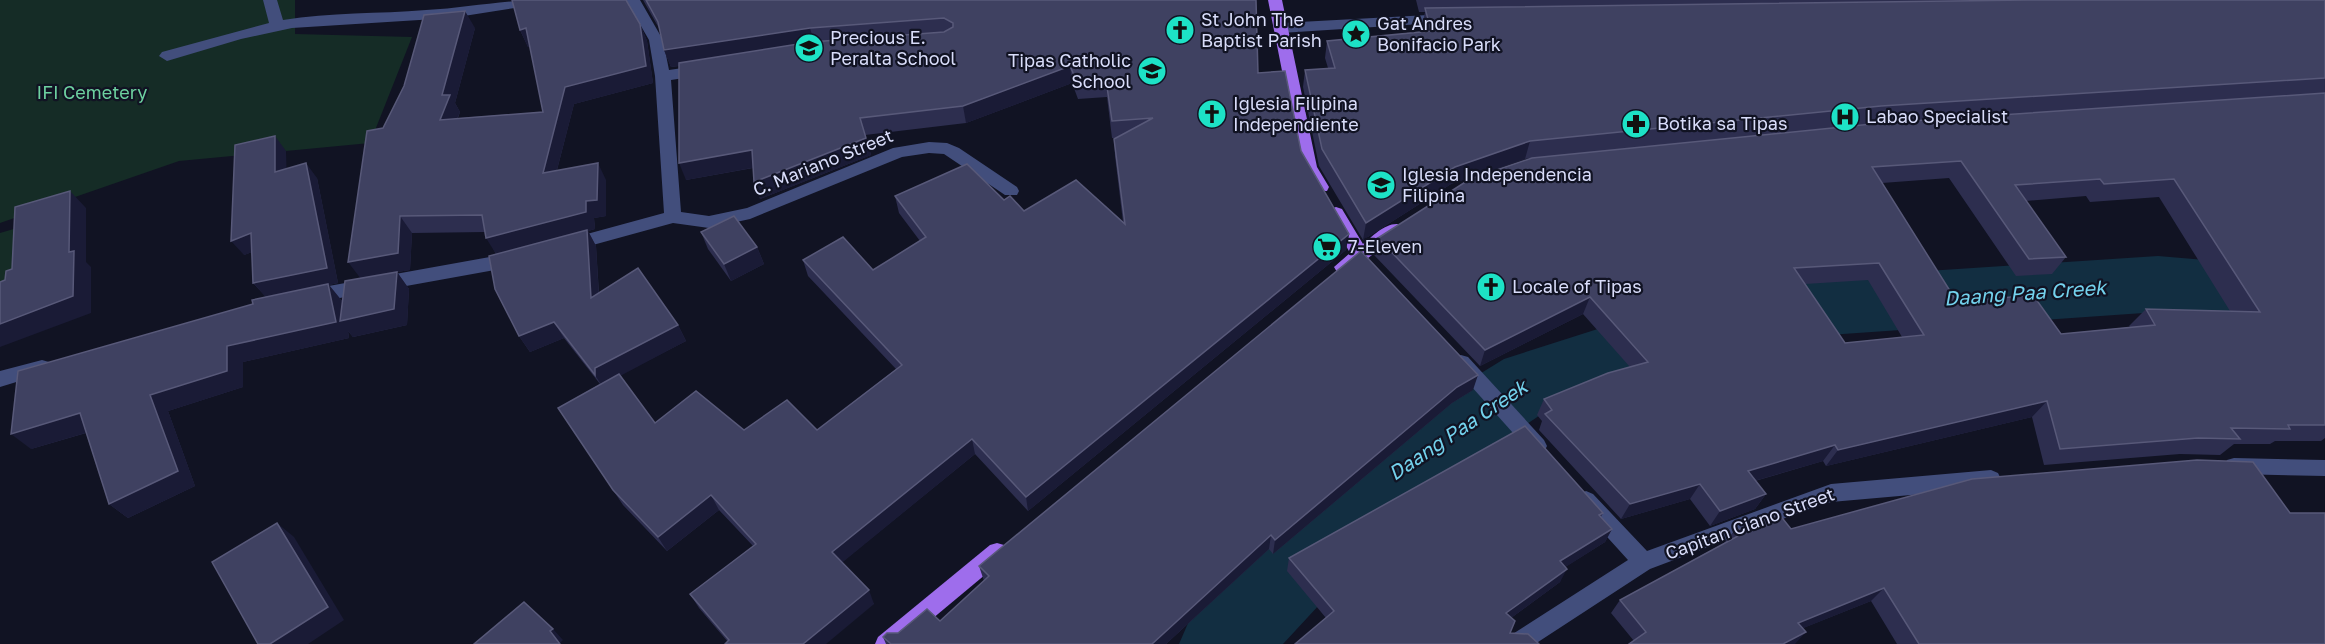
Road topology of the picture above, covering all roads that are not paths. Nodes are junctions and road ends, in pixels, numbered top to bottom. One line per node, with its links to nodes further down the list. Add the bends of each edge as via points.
1 (270, 0): 7 (street)
2 (534, 0): 7 (street, via 478,12 308,21)
3 (633, 0): 10 (street, via 656,40)
4 (1275, 0): 6 (main road)
5 (1465, 19): 6 (street)
6 (1281, 27): 15 (main road, via 1310,167)
7 (278, 28): 8 (street)
8 (167, 56)
9 (722, 67): 10 (street)
10 (663, 76): 12 (street)
11 (1011, 191): 12 (street, C. Mariano Street, via 949,149 933,147 899,152 750,213 709,222)
12 (673, 218): 14 (street)
13 (1410, 221): 15 (main road)
14 (550, 250)
15 (1359, 253): 17 (street); 18 (main road)
16 (528, 256): 19 (street)
17 (1375, 270)
18 (1332, 276)
19 (299, 299)
20 (1447, 346): 23 (street)
21 (58, 363): 22 (street)
22 (0, 379)
23 (1550, 460)
24 (2214, 465): 25 (street)
25 (2325, 468)
26 (2005, 478): 29 (street, Capitan Ciano Street, via 1831,493)
27 (1573, 486): 29 (street)
28 (1013, 539): 30 (main road)
29 (1643, 562): 31 (street, Capitan Ciano Street)
30 (886, 644)
31 (1516, 644)

